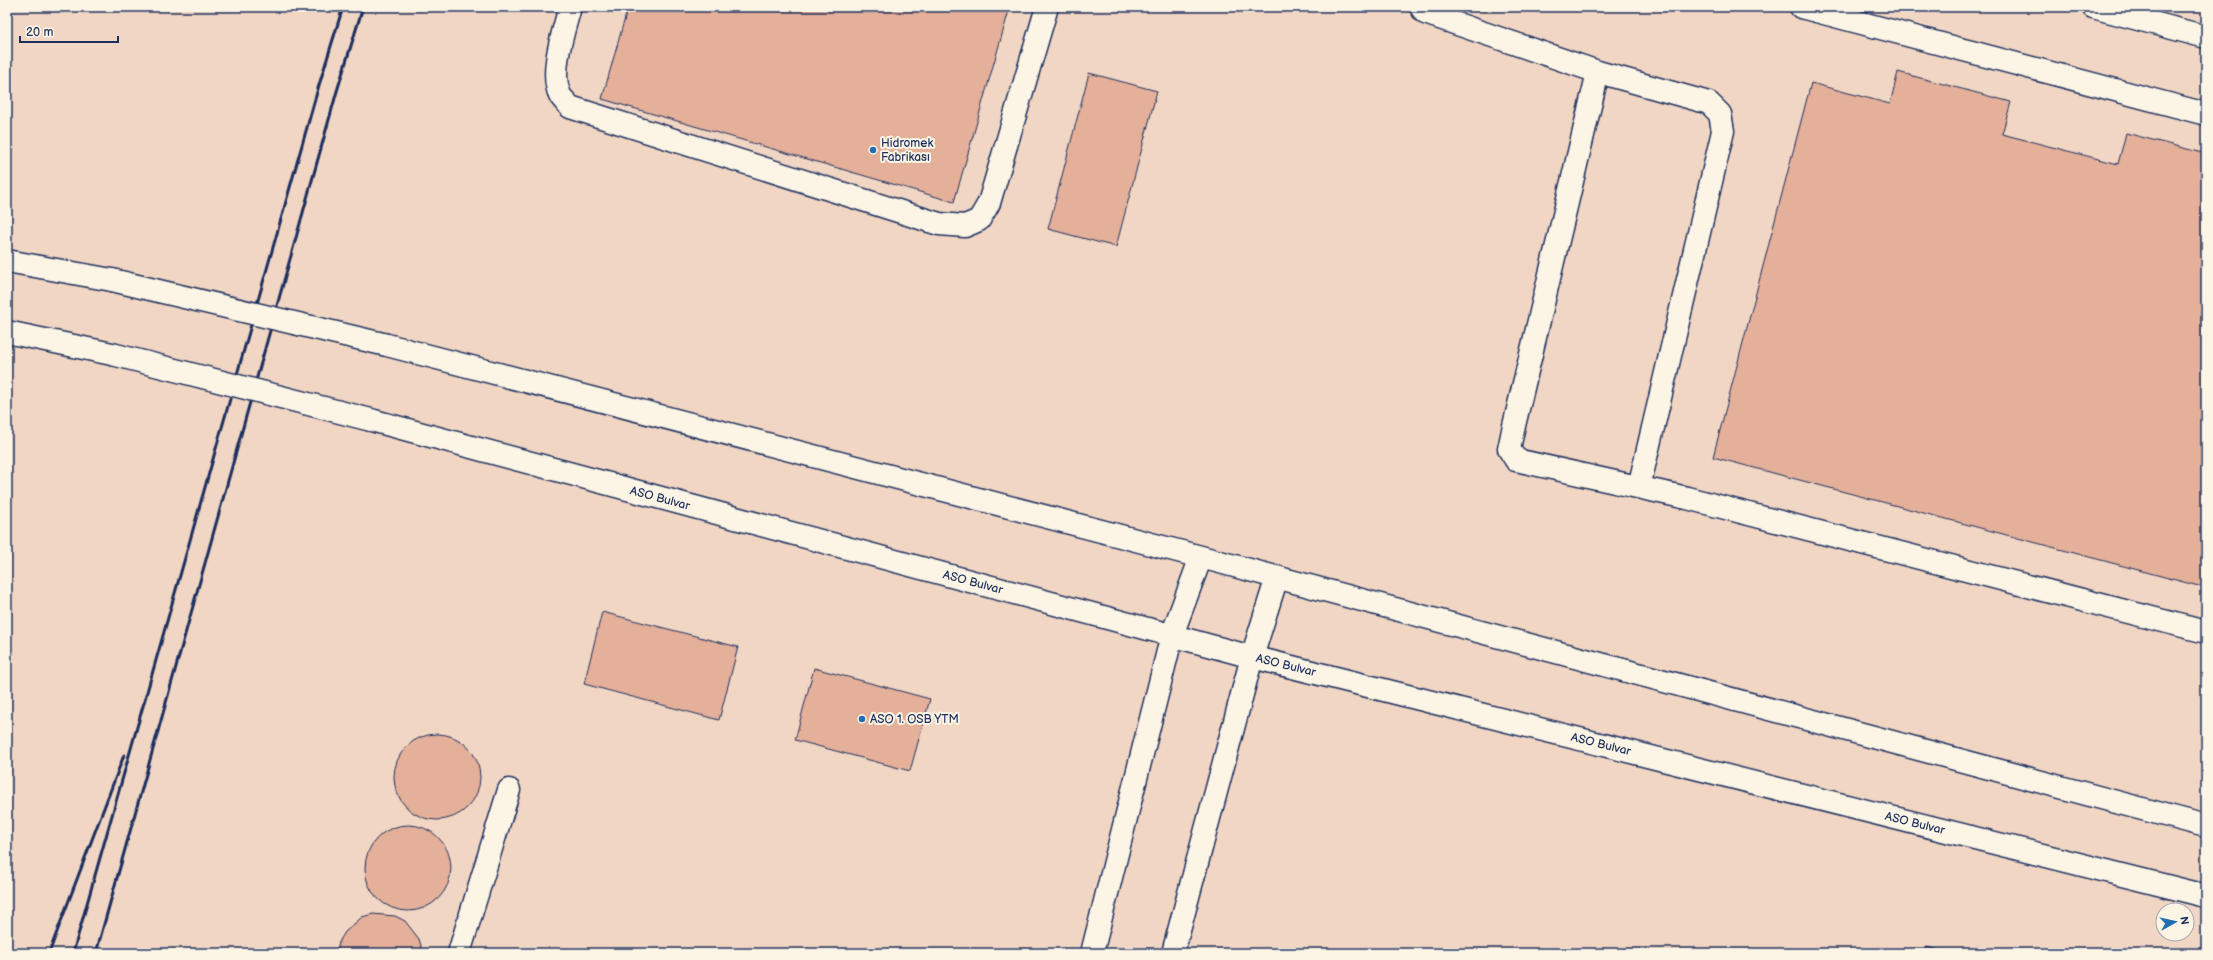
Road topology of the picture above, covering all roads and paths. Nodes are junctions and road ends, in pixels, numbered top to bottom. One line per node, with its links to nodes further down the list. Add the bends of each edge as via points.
1 (570, 7): 2 (street, via 560,44 556,76 560,95 570,107 939,224 965,226 979,220 989,203)
2 (1047, 7)
3 (1421, 7): 7 (street, via 1424,13)
4 (1801, 7): 8 (street)
5 (2093, 7): 6 (street)
6 (2206, 37)
7 (1598, 72): 11 (street, via 1709,103 1720,114 1722,131); 11 (street, via 1510,449 1516,460)
8 (2206, 114)
9 (7, 261): 12 (street, bridge, via 112,280 387,345)
10 (7, 332): 15 (street, ASO Bulvar, bridge, via 112,354 371,420)
11 (1639, 487): 14 (street)
12 (1201, 557): 13 (street); 15 (street)
13 (1277, 577): 16 (street); 18 (street)
14 (2206, 632)
15 (1172, 635): 16 (street, ASO Bulvar); 21 (street)
16 (1252, 657): 19 (street, ASO Bulvar); 22 (street)
17 (509, 790): 20 (street)
18 (2206, 826)
19 (2206, 896)
20 (459, 953)
21 (1092, 953)
22 (1172, 953)

